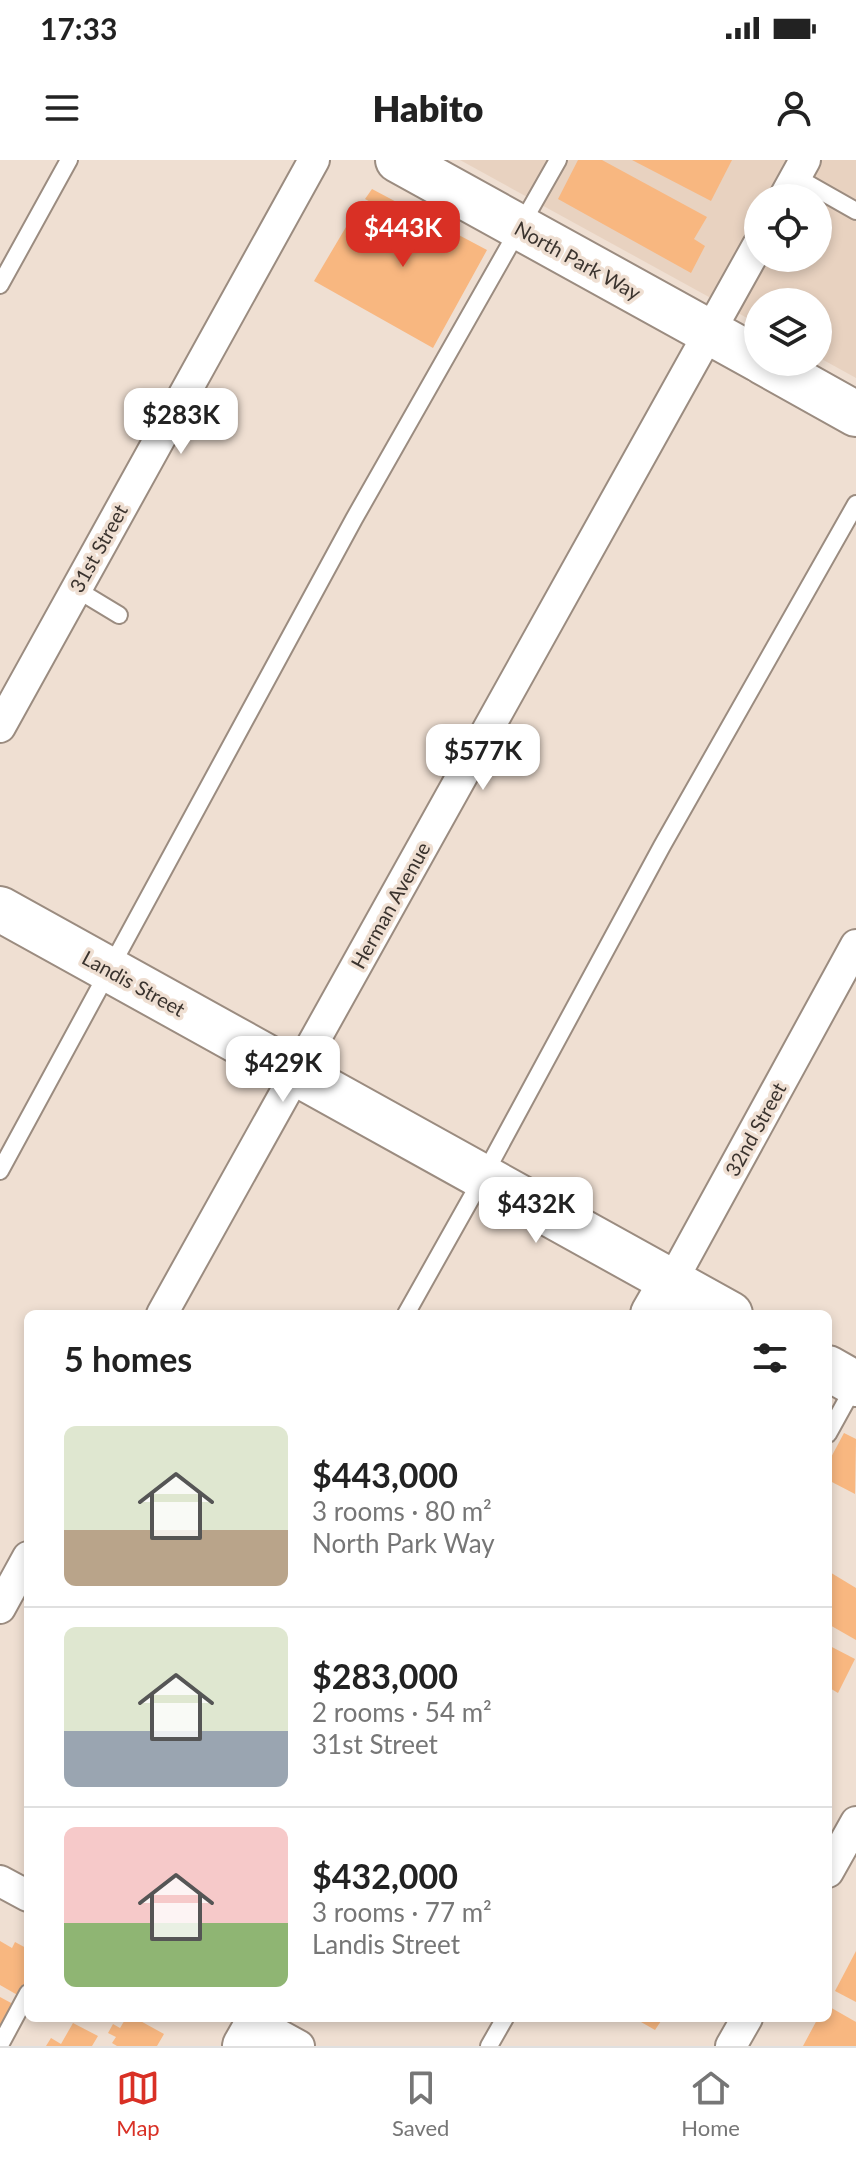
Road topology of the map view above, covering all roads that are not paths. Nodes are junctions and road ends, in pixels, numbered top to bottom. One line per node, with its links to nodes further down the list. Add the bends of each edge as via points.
1 (69, 160): 9 (lane)
2 (314, 160): 15 (street, 31st Street)
3 (398, 160): 7 (main road, North Park Way)
4 (558, 160): 7 (lane)
5 (795, 178): 6 (lane)
6 (856, 211)
7 (521, 228): 10 (main road, North Park Way); 20 (lane, via 354,519)
8 (744, 270): 10 (street, Herman Avenue)
9 (0, 285)
10 (709, 332): 11 (main road, North Park Way); 21 (street, Herman Avenue)
11 (744, 352)
12 (787, 376): 13 (main road, North Park Way)
13 (856, 414)
14 (856, 504): 23 (lane)
15 (76, 589): 16 (lane); 17 (street, 31st Street)
16 (119, 615)
17 (0, 727)
18 (0, 909): 20 (main road, Landis Street)
19 (856, 945): 24 (street, 32nd Street)
20 (108, 969): 21 (main road, Landis Street); 22 (lane)
21 (296, 1073): 23 (main road, Landis Street); 25 (street, Herman Avenue)
22 (0, 1171)
23 (483, 1177): 24 (main road, Landis Street); 26 (lane)
24 (662, 1298): 27 (main road, Landis Street)
25 (164, 1310)
26 (408, 1310)
27 (713, 1310)
28 (832, 1370): 29 (main road)
29 (856, 1384): 30 (lane)
30 (832, 1427)
31 (24, 1564): 32 (street)
32 (0, 1608)
33 (856, 1822): 34 (street)
34 (832, 1865)
35 (0, 1881): 36 (street)
36 (24, 1894)
37 (24, 2000): 41 (lane)
38 (503, 2022): 43 (lane)
39 (745, 2022): 44 (street)
40 (253, 2026): 42 (street)
41 (0, 2045)
42 (299, 2046)
43 (489, 2046)
44 (731, 2046)

